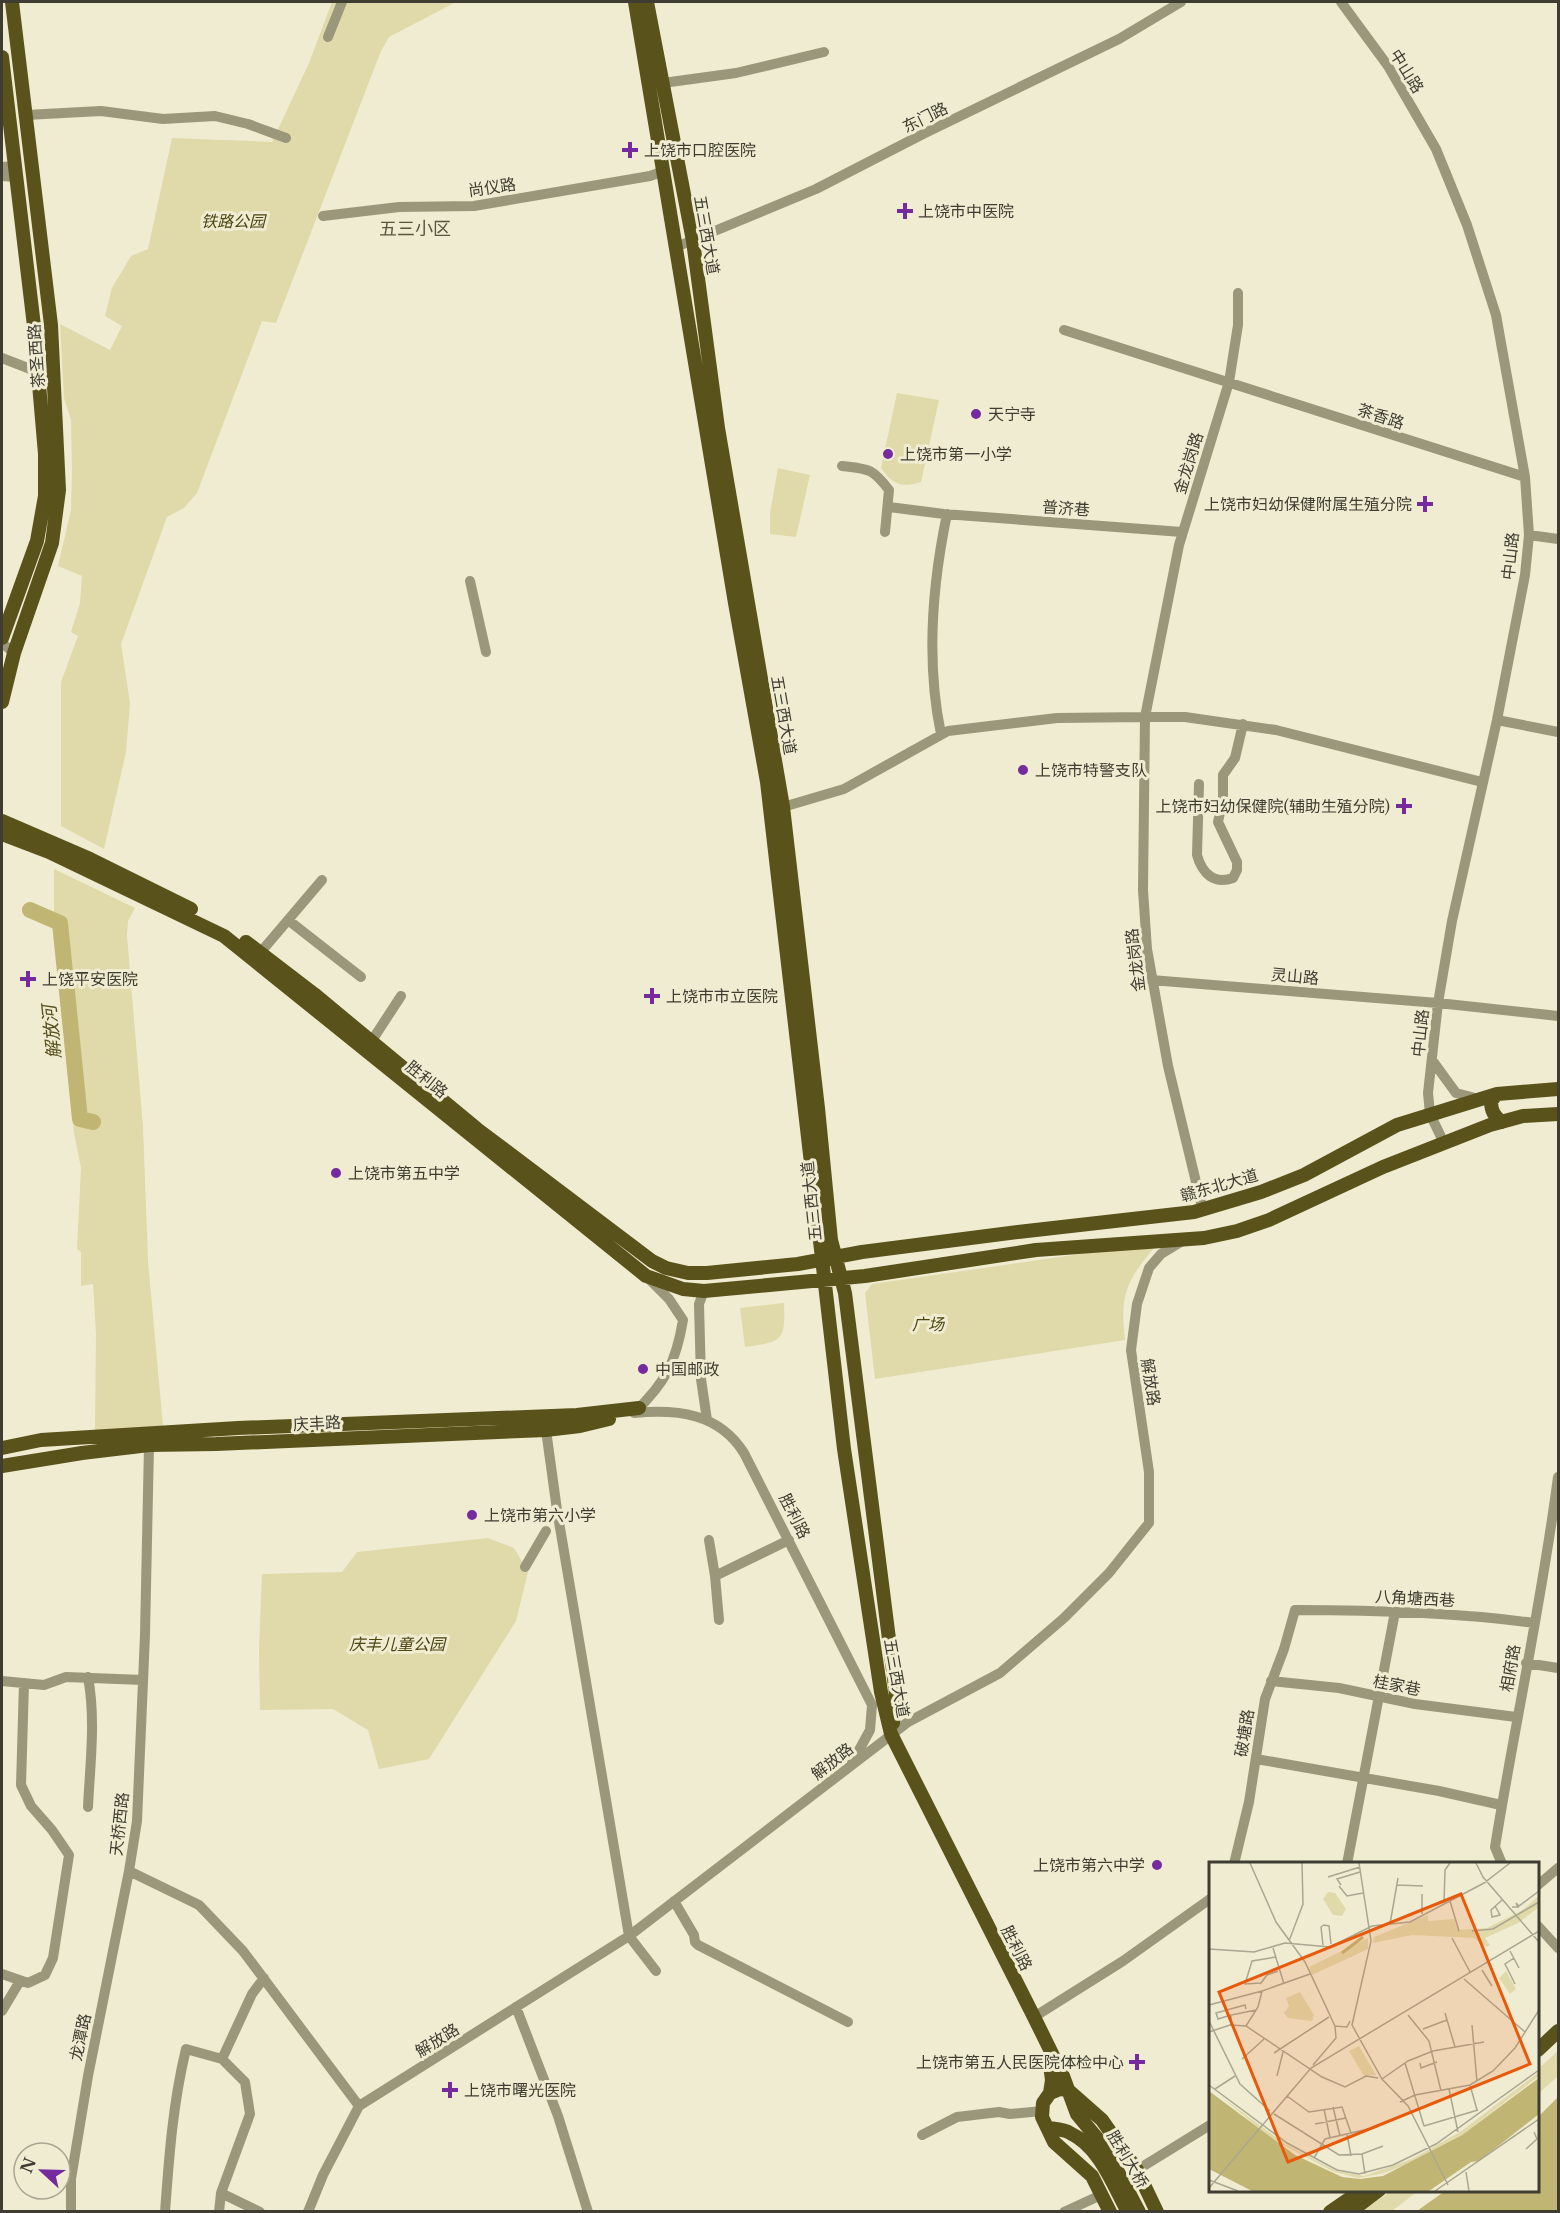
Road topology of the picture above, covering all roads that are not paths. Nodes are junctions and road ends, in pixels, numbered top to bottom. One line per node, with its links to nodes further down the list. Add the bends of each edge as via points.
1 (12, 2): 12 (main road, 茶圣西路)
2 (342, 2): 7 (street)
3 (635, 2): 15 (main road, 五三西大道)
4 (647, 2): 11 (main road, 五三西大道)
5 (1181, 2): 18 (street, 东门路, via 1119,39 816,189)
6 (1341, 2): 26 (street, 中山路, via 1388,66 1436,149 1467,225 1496,315)
7 (328, 37)
8 (825, 52): 11 (street, via 736,73)
9 (2, 57): 10 (main road, 茶圣西路)
10 (2, 62): 14 (main road, 茶圣西路)
11 (663, 82): 18 (main road, 五三西大道)
12 (26, 115): 13 (street, via 101,111 163,119 215,116); 37 (main road, 茶圣西路, via 51,325 59,490 52,543)
13 (286, 138)
14 (11, 170): 16 (street); 23 (main road, 茶圣西路)
15 (664, 171): 17 (street, 尚仪路, via 474,206 399,207); 19 (main road, 五三西大道)
16 (2, 176)
17 (322, 216)
18 (693, 241): 19 (street, 东门路); 46 (main road, 五三西大道, via 718,428)
19 (676, 247): 69 (main road, 五三西大道, via 767,782)
20 (1238, 293): 24 (street, 金龙岗路, via 1238,325)
21 (1064, 330): 24 (street, 茶香路)
22 (2, 358): 23 (street)
23 (38, 372): 34 (main road, 茶圣西路, via 45,496 37,541)
24 (1229, 382): 26 (street, 茶香路); 30 (street, 金龙岗路)
25 (842, 466): 27 (street, via 875,472 889,490)
26 (1525, 477): 31 (street, 中山路)
27 (889, 507): 28 (street, 普济巷); 29 (street)
28 (947, 514): 30 (street, 普济巷); 43 (street, via 936,579 933,650 933,687)
29 (885, 532)
30 (1182, 532): 39 (street, 金龙岗路)
31 (1529, 536): 32 (street); 40 (street, 中山路)
32 (1558, 540)
33 (470, 581): 36 (street)
34 (2, 638)
35 (2, 643): 37 (street)
36 (486, 652)
37 (14, 653): 38 (main road, 茶圣西路)
38 (2, 702)
39 (1145, 717): 41 (street); 43 (street, via 1058,718); 53 (street, 金龙岗路, via 1143,890)
40 (1497, 720): 42 (street); 44 (street, 中山路)
41 (1243, 724): 44 (street); 45 (street, via 1235,758 1223,775 1218,822 1237,862 1233,878 1226,881 1211,878 1197,855)
42 (1558, 732)
43 (941, 734): 46 (street, via 844,789)
44 (1482, 782): 55 (street, 中山路)
45 (1199, 784)
46 (783, 807): 68 (main road, 五三西大道)
47 (2, 821): 51 (main road, 胜利路, via 143,884 222,925)
48 (2, 834): 70 (main road, 胜利路, via 49,852 224,936)
49 (322, 880): 50 (street)
50 (288, 920): 51 (street); 52 (street)
51 (260, 953): 57 (main road, 胜利路)
52 (361, 977)
53 (1150, 980): 55 (street, 灵山路); 66 (street, 金龙岗路)
54 (401, 996): 57 (street)
55 (1438, 1003): 56 (street, 灵山路); 58 (street, 中山路)
56 (1558, 1016)
57 (371, 1042): 69 (main road, 胜利路, via 522,1164 666,1268 707,1274)
58 (1432, 1060): 61 (street, via 1456,1093); 62 (street, 中山路)
59 (1558, 1089): 60 (main road, 赣东北大道)
60 (1497, 1094): 61 (main road, 赣东北大道); 64 (main road, via 1491,1108)
61 (1480, 1099): 62 (main road, 赣东北大道)
62 (1430, 1114): 65 (street, 中山路); 66 (main road, 赣东北大道, via 1397,1125 1304,1175)
63 (1558, 1114): 64 (main road, 胜利路)
64 (1502, 1122): 65 (main road, 胜利路)
65 (1444, 1143): 67 (main road, 胜利路, via 1269,1220 1237,1231)
66 (1203, 1210): 68 (main road, 赣东北大道)
67 (1184, 1240): 71 (main road, 胜利路, via 1036,1250); 99 (street, 解放路, via 1161,1254 1149,1268 1133,1324 1131,1359 1149,1472 1149,1523 1109,1573 1000,1673)
68 (836, 1258): 69 (main road, 胜利路); 71 (main road, 五三西大道)
69 (822, 1260): 72 (main road, 五三西大道)
70 (646, 1276): 73 (main road, 胜利路, via 683,1289); 74 (street, via 683,1320 670,1370 656,1392)
71 (841, 1278): 72 (main road, 胜利路); 99 (main road, 五三西大道, via 867,1450 896,1694)
72 (824, 1279): 73 (main road, 胜利路); 99 (main road, 五三西大道, via 844,1449 881,1692)
73 (704, 1291): 75 (street, via 699,1304 700,1376)
74 (636, 1411): 75 (street, 胜利路); 76 (main road, 庆丰路, via 580,1426); 78 (main road, via 238,1428 41,1440)
75 (707, 1420): 83 (street, 胜利路, via 734,1438)
76 (546, 1430): 77 (main road, 庆丰路); 114 (street, via 556,1510)
77 (148, 1445): 79 (main road, 庆丰路); 93 (street, 天桥西路)
78 (2, 1448)
79 (2, 1466)
80 (1558, 1477): 89 (street, 相府路, via 1548,1558)
81 (546, 1531): 84 (street)
82 (709, 1540): 85 (street)
83 (789, 1540): 85 (street); 101 (street, 胜利路, via 872,1705 870,1730)
84 (525, 1568)
85 (715, 1576): 88 (street)
86 (1294, 1610): 87 (street, 八角塘西巷); 95 (street, 破塘路)
87 (1395, 1612): 89 (street, 八角塘西巷, via 1477,1615); 97 (street)
88 (718, 1620)
89 (1534, 1623): 90 (street, 相府路)
90 (1526, 1663): 91 (street); 98 (street, 相府路)
91 (1558, 1668)
92 (88, 1677): 93 (street); 96 (street); 104 (street, via 92,1697)
93 (143, 1680): 109 (street, 天桥西路, via 137,1821)
94 (2, 1681): 96 (street)
95 (1271, 1681): 97 (street, 桂家巷); 100 (street, 破塘路)
96 (24, 1683): 119 (street, via 21,1785 31,1806 69,1855 53,1958 45,1976 28,1983)
97 (1378, 1696): 98 (street, 桂家巷); 102 (street)
98 (1516, 1718): 103 (street, 相府路)
99 (891, 1734): 101 (street, 解放路); 122 (main road, 胜利路)
100 (1256, 1759): 102 (street); 105 (street, 破塘路)
101 (849, 1768): 112 (street, 解放路)
102 (1362, 1777): 103 (street); 106 (street)
103 (1502, 1805): 107 (street, 相府路, via 1495,1847)
104 (88, 1808)
105 (1234, 1862)
106 (1347, 1862)
107 (1502, 1862)
108 (1558, 1868): 110 (street)
109 (129, 1871): 118 (street, 天桥西路, via 199,1905); 142 (street, 龙潭路, via 88,2076 71,2179)
110 (1539, 1884)
111 (1209, 1900): 122 (street, via 1123,1961)
112 (675, 1901): 114 (street, 解放路); 123 (street, via 698,1945)
113 (1539, 1927): 115 (street)
114 (629, 1936): 116 (street); 120 (street, 解放路)
115 (1558, 1948)
116 (656, 1971)
117 (2, 1974): 119 (street)
118 (264, 1978): 128 (street, via 252,1994); 132 (street, 天桥西路)
119 (21, 1981): 121 (street)
120 (516, 2007): 132 (street, 解放路); 147 (street, via 558,2116)
121 (2, 2011)
122 (1034, 2017): 126 (main road, 胜利路)
123 (848, 2022)
124 (1558, 2031): 127 (main road)
125 (1558, 2042): 129 (main road)
126 (1048, 2049): 130 (main road, 胜利大桥); 131 (main road)
127 (1539, 2049)
128 (222, 2059): 140 (street, via 244,2082 250,2114); 143 (street, via 186,2049 169,2153)
129 (1539, 2059)
130 (1068, 2090): 131 (main road); 137 (main road, via 1102,2120); 151 (main road, 胜利大桥, via 1077,2114 1106,2149)
131 (1050, 2093): 133 (main road)
132 (359, 2106): 146 (street, 解放路, via 322,2175)
133 (1042, 2111): 135 (main road); 136 (street, via 957,2117)
134 (1209, 2126): 137 (street)
135 (1047, 2128): 141 (main road, via 1054,2142 1092,2176); 150 (main road, 胜利大桥, via 1069,2132 1100,2159)
136 (922, 2135)
137 (1137, 2170): 152 (main road)
138 (1359, 2192): 153 (main road)
139 (1376, 2192): 154 (main road)
140 (221, 2193): 144 (street); 145 (street)
141 (1101, 2194): 148 (street); 149 (main road)
142 (71, 2211)
143 (165, 2211)
144 (219, 2211)
145 (260, 2211)
146 (308, 2211)
147 (588, 2211)
148 (1064, 2211)
149 (1110, 2211)
150 (1128, 2211)
151 (1139, 2211)
152 (1157, 2211)
153 (1330, 2211)
154 (1350, 2211)

